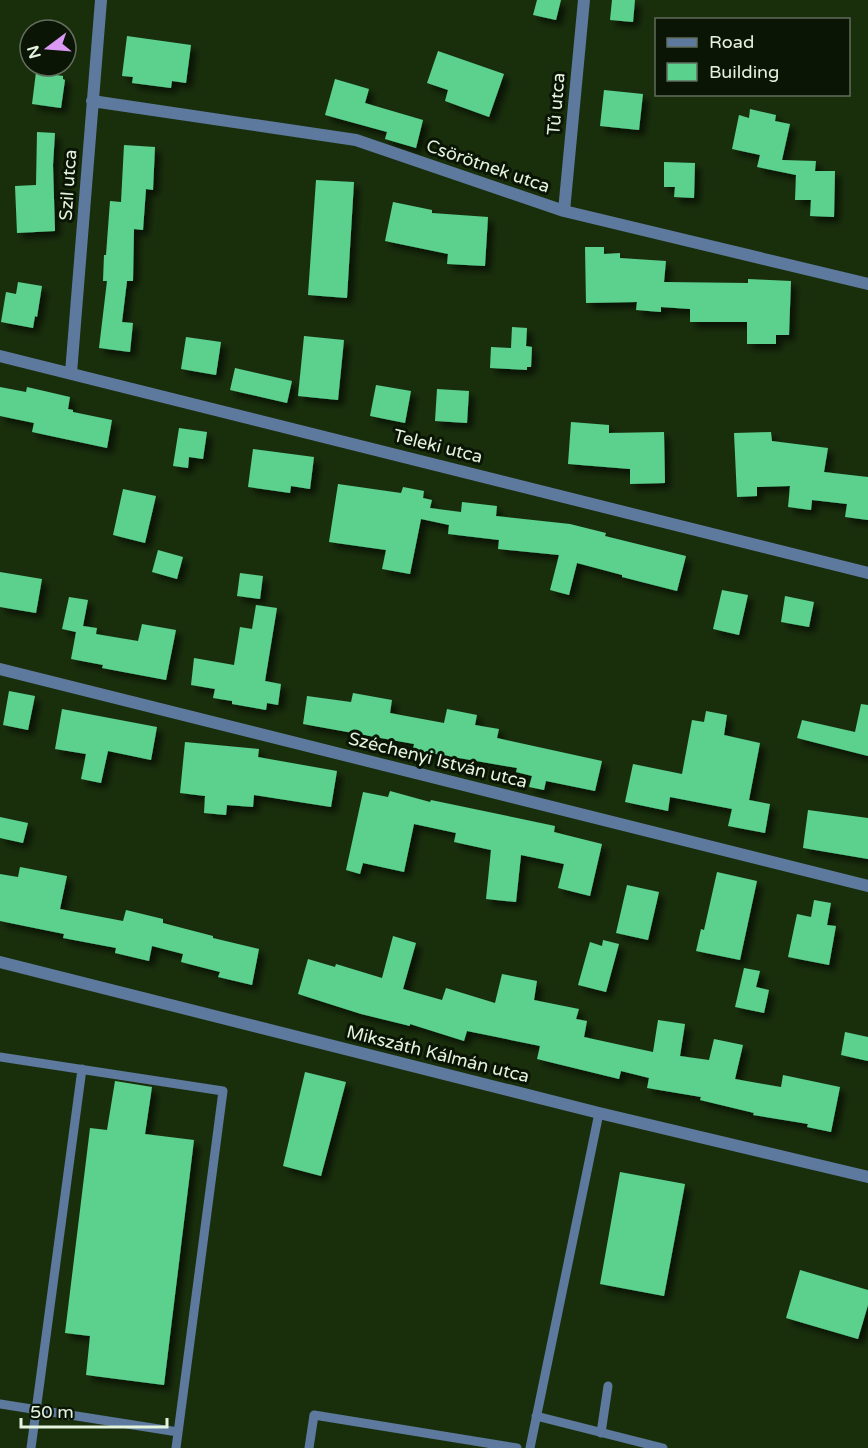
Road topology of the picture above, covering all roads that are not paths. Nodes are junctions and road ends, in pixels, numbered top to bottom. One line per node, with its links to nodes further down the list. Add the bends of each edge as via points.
1 (100, 0): 3 (street, Szil utca)
2 (584, 0): 4 (street, Tű utca)
3 (92, 101): 4 (street, Csörötnek utca, via 356,140); 7 (street, Szil utca)
4 (564, 211): 5 (street, Csörötnek utca)
5 (868, 285)
6 (0, 356): 7 (street, Teleki utca)
7 (71, 373): 8 (street, Teleki utca)
8 (868, 573)
9 (0, 669): 10 (street, Széchenyi István utca)
10 (868, 886)
11 (0, 962): 14 (street, Mikszáth Kálmán utca)
12 (0, 1057): 13 (lane)
13 (82, 1069): 18 (lane); 20 (lane, via 223,1091)
14 (599, 1113): 15 (street, Mikszáth Kálmán utca); 19 (lane)
15 (868, 1177)
16 (608, 1386): 21 (lane)
17 (0, 1404): 18 (lane)
18 (36, 1410): 20 (lane); 23 (lane)
19 (536, 1416): 21 (lane); 27 (lane)
20 (178, 1432): 24 (lane)
21 (601, 1432): 22 (lane)
22 (657, 1447)
23 (31, 1448)
24 (176, 1448)
25 (309, 1448): 26 (lane, via 314,1415)
26 (517, 1448)
27 (530, 1448)

